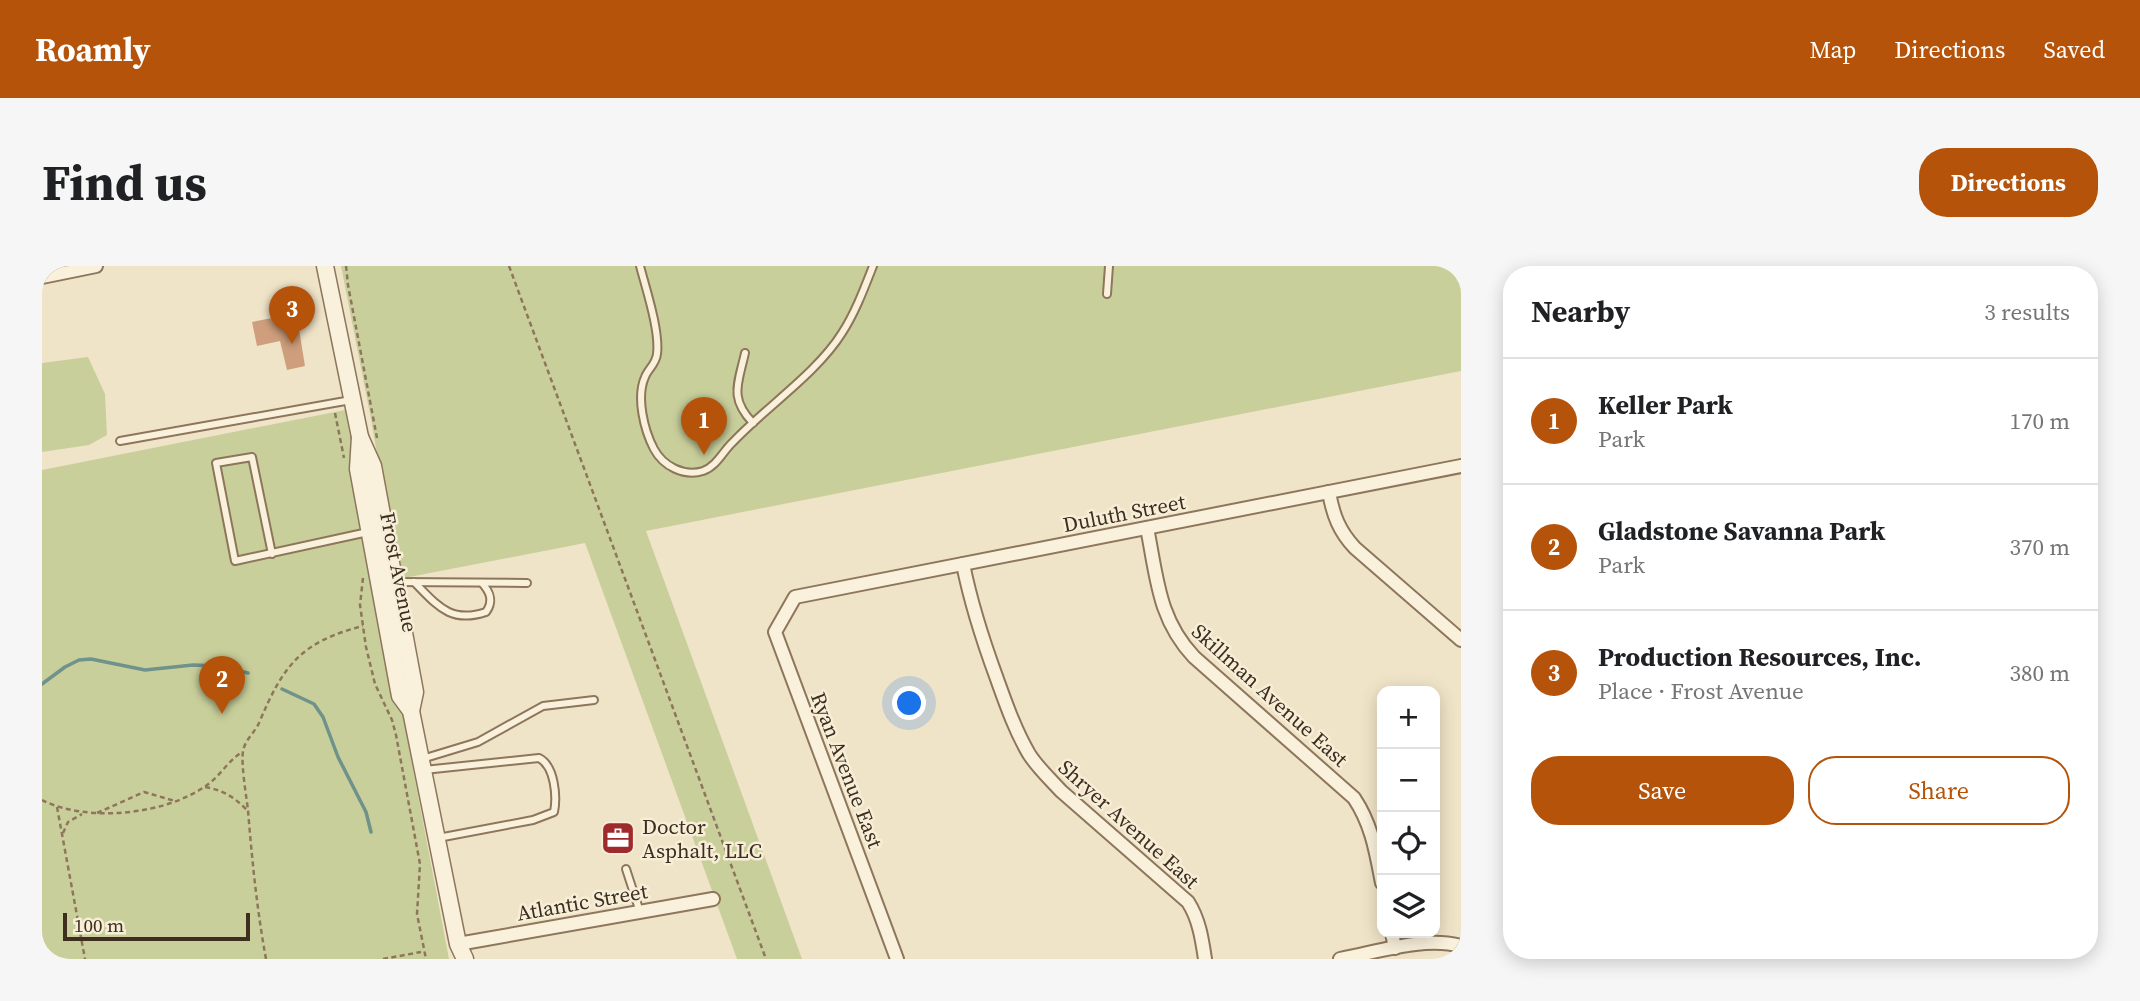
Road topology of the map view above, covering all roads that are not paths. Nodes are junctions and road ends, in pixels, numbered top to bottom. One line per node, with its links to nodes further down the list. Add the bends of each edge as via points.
1 (96, 266): 6 (street)
2 (325, 266): 10 (street, Frost Avenue)
3 (640, 266): 11 (lane, via 657,339 657,355 643,381 641,396 654,450 671,467 701,471 712,467)
4 (873, 266): 11 (lane, via 856,307 829,352)
5 (1109, 266): 8 (lane)
6 (59, 270): 7 (street)
7 (42, 277)
8 (1107, 293)
9 (745, 353): 11 (lane, via 737,396 742,412)
10 (353, 399): 12 (street, Frost Avenue); 13 (lane)
11 (753, 423)
12 (360, 437): 17 (street, Frost Avenue, via 358,469); 20 (street, Frost Avenue, via 373,466)
13 (120, 441)
14 (1461, 466): 15 (street, Duluth Street)
15 (1329, 492): 16 (street, Duluth Street); 25 (street, via 1343,535)
16 (1147, 528): 19 (street, Duluth Street); 31 (street, Skillman Avenue East, via 1165,614 1181,644 1354,798 1371,829)
17 (370, 532): 18 (lane); 27 (street, Frost Avenue, via 400,696)
18 (272, 554): 18 (lane, via 235,561 216,463 252,457)
19 (963, 564): 24 (street, Duluth Street); 40 (street, Shryer Avenue East, via 973,611 1011,718 1031,756 1061,791 1188,902 1199,924)
20 (394, 582): 21 (lane); 27 (street, Frost Avenue, via 415,692)
21 (414, 582): 22 (lane); 22 (lane, via 441,609 470,615 486,612 491,606 491,596)
22 (482, 583): 23 (lane)
23 (527, 583)
24 (795, 597): 39 (street, Ryan Avenue East, via 775,632)
25 (1461, 640)
26 (594, 700): 28 (lane, via 543,706 478,742)
27 (411, 711): 28 (street, Frost Avenue)
28 (423, 764): 29 (street, Frost Avenue); 29 (lane, via 539,758 551,772 554,812)
29 (437, 838): 37 (street, Frost Avenue)
30 (626, 869): 33 (lane)
31 (1380, 875)
32 (713, 898): 33 (street, Atlantic Street)
33 (640, 912): 37 (street, Atlantic Street)
34 (1393, 938): 36 (street)
35 (1461, 947): 36 (street, via 1436,942)
36 (1395, 948): 41 (street)
37 (457, 951): 38 (street, Frost Avenue)
38 (465, 959)
39 (897, 959)
40 (1205, 959)
41 (1340, 959)

